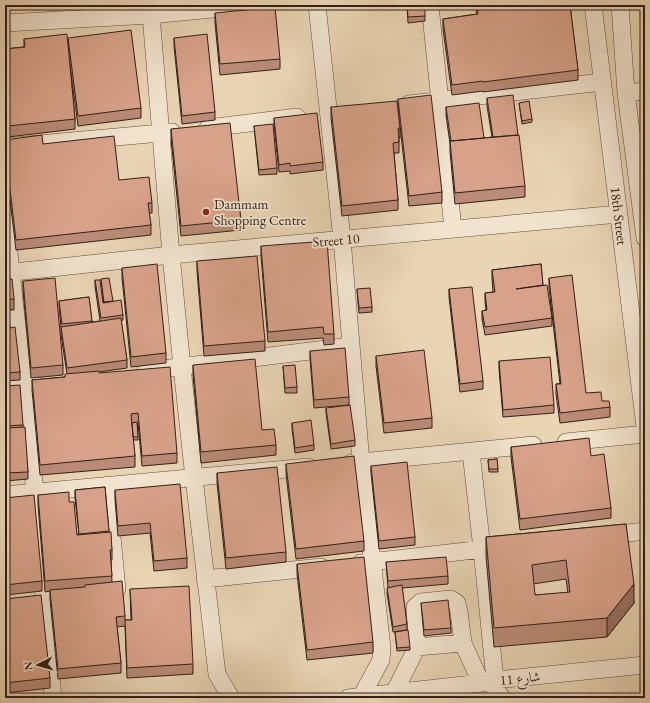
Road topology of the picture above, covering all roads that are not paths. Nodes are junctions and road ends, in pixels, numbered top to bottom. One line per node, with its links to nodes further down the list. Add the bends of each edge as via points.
1 (253, 5): 6 (street)
2 (317, 5): 13 (street)
3 (430, 5): 11 (street)
4 (593, 5): 8 (street, 18th Street)
5 (620, 5): 10 (street)
6 (152, 8): 7 (street); 14 (street)
7 (5, 23)
8 (602, 82): 11 (street); 16 (street, 18th Street)
9 (645, 91): 10 (street)
10 (626, 93): 19 (street)
11 (440, 100): 12 (street); 18 (street)
12 (395, 106)
13 (336, 113): 14 (street); 20 (street)
14 (161, 134): 15 (street); 21 (street)
15 (5, 147)
16 (619, 214): 18 (street, Street 10); 29 (street, 18th Street)
17 (5, 216): 22 (street)
18 (453, 229): 20 (street, Street 10)
19 (645, 232)
20 (342, 239): 21 (street, Street 10); 23 (street)
21 (171, 255): 22 (street, Street 10); 24 (street)
22 (8, 272): 27 (street)
23 (351, 346): 24 (street); 32 (street)
24 (182, 367): 25 (street); 33 (street)
25 (127, 373)
26 (47, 381): 27 (street)
27 (24, 384): 28 (street); 35 (street)
28 (5, 386)
29 (645, 427)
30 (645, 434): 31 (street)
31 (471, 452): 32 (street); 40 (street)
32 (361, 462): 33 (street); 41 (street)
33 (194, 478): 34 (street); 42 (street)
34 (107, 486): 35 (street); 43 (street, via 117,589)
35 (36, 492): 36 (street); 50 (street)
36 (5, 496)
37 (645, 531): 38 (street)
38 (591, 537)
39 (529, 544): 40 (street)
40 (482, 549): 41 (street); 47 (street)
41 (372, 562): 42 (street); 49 (street, via 382,648 381,660)
42 (206, 579): 51 (street, via 217,674)
43 (88, 592)
44 (463, 643): 45 (street); 45 (street, via 457,603 451,599 428,601 421,602 415,607); 47 (street)
45 (417, 647): 48 (street)
46 (645, 665): 47 (street, شارع 11)
47 (489, 682): 48 (street, شارع 11); 52 (street)
48 (394, 693): 49 (street, شارع 11)
49 (355, 697)
50 (53, 698)
51 (231, 698)
52 (502, 698)

